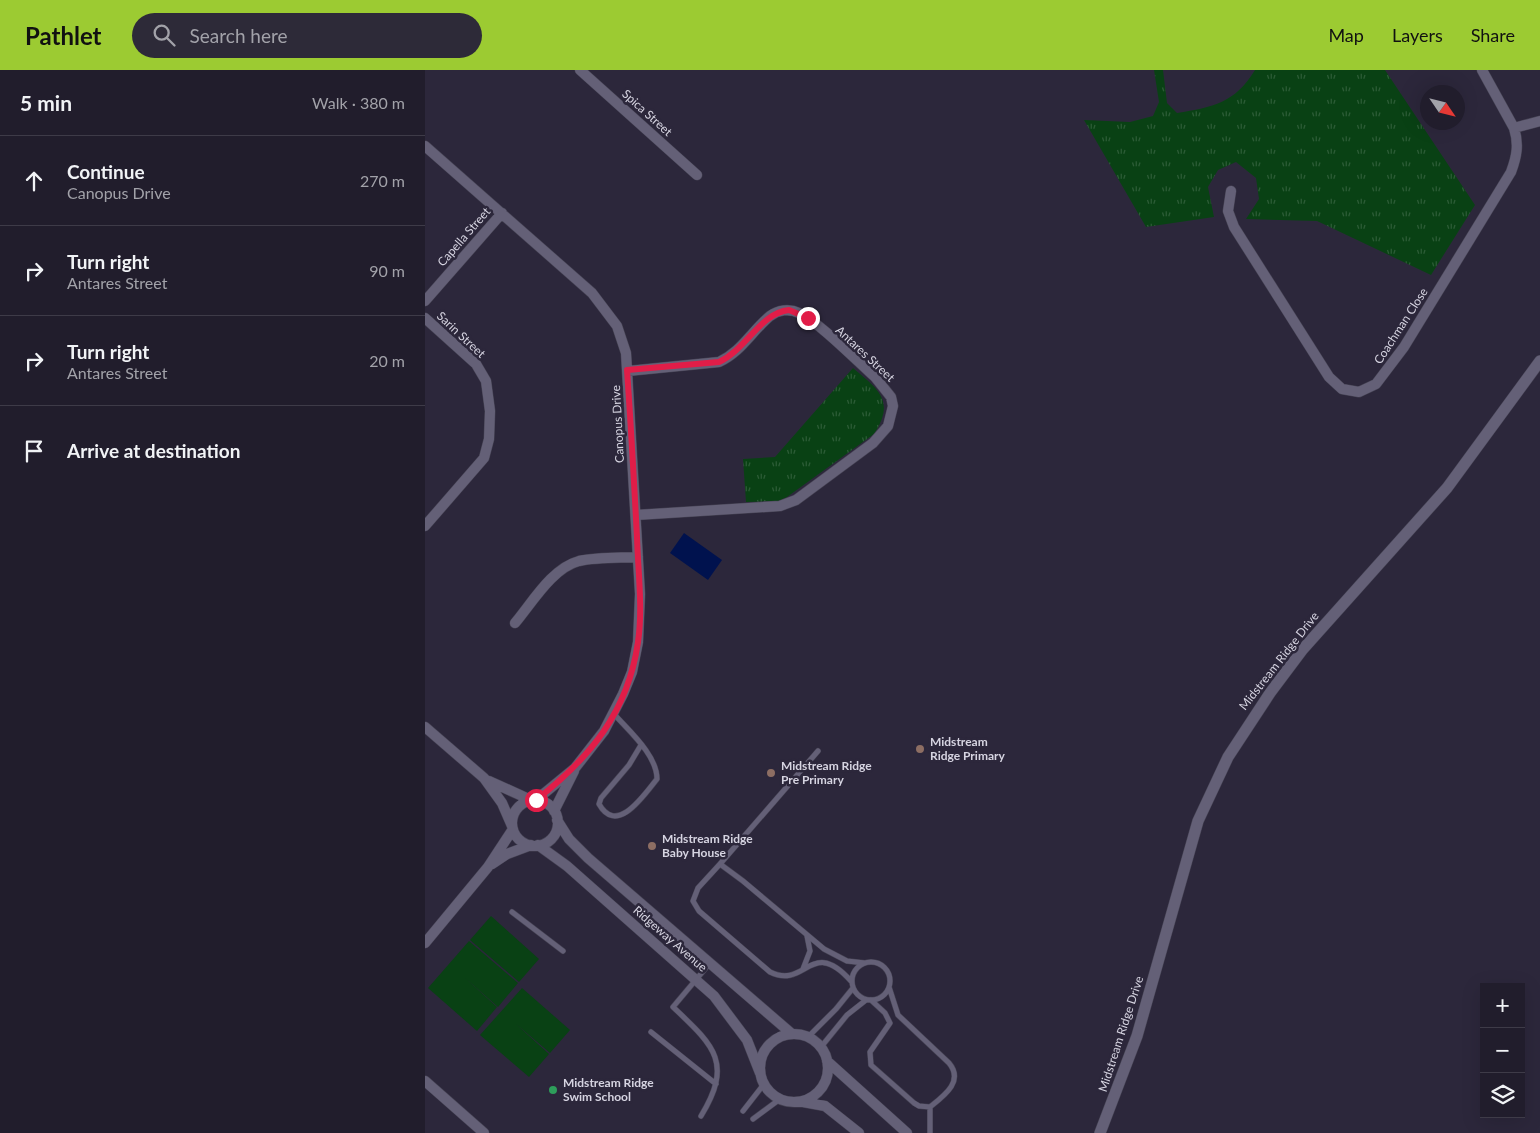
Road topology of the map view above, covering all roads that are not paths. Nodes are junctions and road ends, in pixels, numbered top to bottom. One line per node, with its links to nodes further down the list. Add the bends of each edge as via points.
1 (580, 70): 6 (street, Spica Street)
2 (1482, 70): 4 (street, Coachman Close)
3 (1540, 121): 4 (street)
4 (1514, 128): 7 (street, Coachman Close, via 1517,150 1511,172 1404,347 1376,384 1359,392 1342,389 1323,367 1234,227 1229,211)
5 (425, 146): 8 (street, Canopus Drive)
6 (697, 175)
7 (1231, 191)
8 (502, 213): 9 (street, Capella Street); 12 (street, Canopus Drive, via 593,293 611,315 622,339)
9 (425, 300)
10 (425, 318): 14 (street, Sarin Street, via 476,364 486,382 490,410 489,439 484,458)
11 (1540, 361): 55 (street, Midstream Ridge Drive, via 1447,488 1292,664 1228,757 1198,821 1137,1036)
12 (627, 370): 13 (street, Canopus Drive); 13 (street, Antares Street, via 719,362 742,347 772,315 789,310 808,318 875,377 888,392 893,406 888,426 873,443 787,504)
13 (636, 515): 15 (street, Canopus Drive)
14 (425, 526)
15 (638, 557): 16 (street, via 590,559 569,566 554,577); 17 (street, Canopus Drive, via 638,642 632,672)
16 (515, 623)
17 (614, 714): 19 (lane); 21 (street, Canopus Drive, via 605,731)
18 (425, 727): 22 (street)
19 (641, 745): 19 (lane, via 655,766 657,779 628,812 614,817 607,815 599,804 601,798)
20 (818, 751): 27 (lane)
21 (575, 768): 23 (street, Canopus Drive); 24 (street, Canopus Drive)
22 (484, 778): 23 (street); 25 (street, via 502,802)
23 (534, 800): 24 (street, via 543,802); 25 (street, via 525,802 514,812)
24 (556, 816): 26 (street, via 557,827 550,839); 33 (street, Ridgeway Avenue, via 583,853)
25 (513, 827): 26 (street, via 518,838); 28 (street)
26 (534, 845): 28 (street, via 507,854); 36 (street, Ridgeway Avenue, via 567,866)
27 (720, 864): 30 (lane); 35 (lane, via 704,879 693,896 699,911 771,972 783,976)
28 (488, 867): 31 (street)
29 (512, 912): 32 (lane)
30 (807, 935): 34 (lane, via 837,957); 35 (lane, via 809,958)
31 (425, 943)
32 (563, 951)
33 (710, 963): 36 (lane); 42 (street, Ridgeway Avenue)
34 (865, 963): 37 (lane, via 853,973); 38 (lane, via 879,964 884,968)
35 (803, 969): 37 (lane, via 820,962 832,963)
36 (696, 979): 46 (street, Ridgeway Avenue, via 715,996 735,1022 747,1040); 48 (lane, via 673,1007 712,1048 716,1057)
37 (851, 981): 39 (lane)
38 (889, 987): 40 (lane, via 885,994); 52 (lane, via 898,1015 956,1072 952,1086)
39 (853, 988): 40 (lane, via 860,997); 43 (lane)
40 (868, 1000): 44 (lane, via 847,1016); 52 (lane, via 885,1013 890,1023 870,1052 871,1065 914,1103)
41 (651, 1032): 48 (lane)
42 (792, 1034): 43 (street); 46 (street, via 771,1042 760,1062)
43 (808, 1037): 44 (street)
44 (821, 1047): 45 (street)
45 (827, 1061): 51 (street, via 828,1072 819,1091); 59 (street)
46 (760, 1073): 49 (street)
47 (425, 1081): 57 (street)
48 (716, 1084): 54 (lane)
49 (764, 1084): 50 (street); 53 (lane)
50 (780, 1099): 51 (street); 56 (lane)
51 (800, 1102): 58 (street, via 825,1106)
52 (931, 1107): 60 (lane)
53 (743, 1112)
54 (701, 1116)
55 (1107, 1116): 61 (street, Midstream Ridge Drive); 62 (street, Midstream Ridge Drive)
56 (753, 1119)
57 (485, 1133)
58 (859, 1133)
59 (907, 1133)
60 (930, 1133)
61 (1095, 1133)
62 (1100, 1133)

